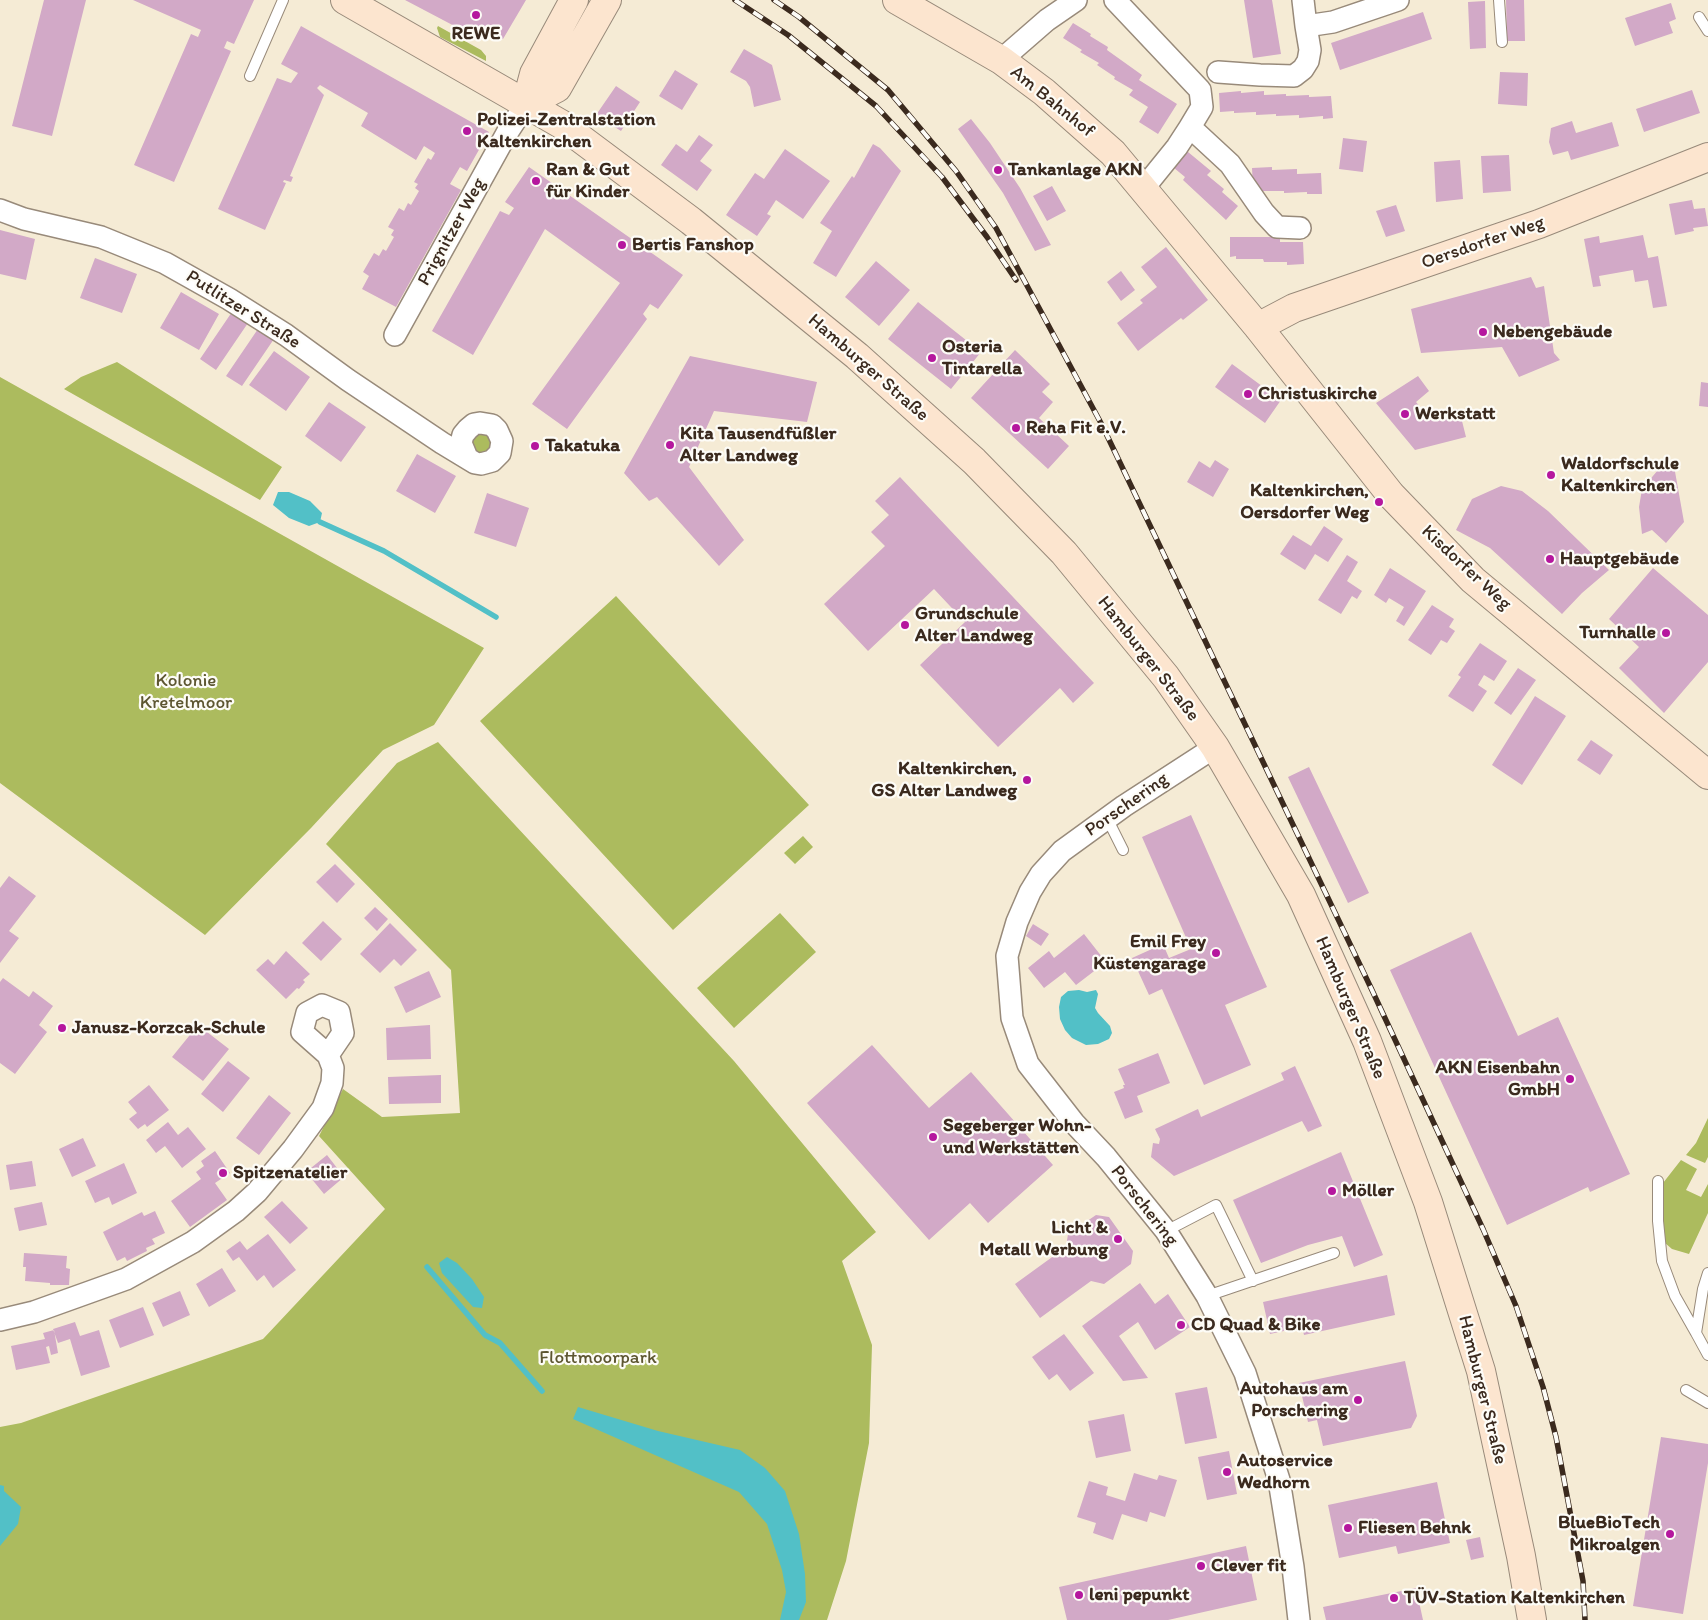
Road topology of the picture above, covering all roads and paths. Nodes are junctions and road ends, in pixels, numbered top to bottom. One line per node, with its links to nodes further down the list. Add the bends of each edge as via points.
1 (283, 0): 17 (lane)
2 (346, 0): 18 (main road, Hamburger Straße)
3 (574, 0): 18 (main road, via 534,74)
4 (607, 0): 18 (main road, via 557,88)
5 (898, 0): 15 (main road, Am Bahnhof)
6 (1076, 0): 15 (street, via 1047,20)
7 (1115, 0): 19 (street, via 1200,90 1202,107)
8 (1302, 0): 12 (street)
9 (1398, 0): 12 (street, via 1333,22)
10 (1499, 0): 14 (lane)
11 (1699, 17): 13 (lane)
12 (1306, 26): 16 (street, via 1310,50 1308,61 1294,76)
13 (1708, 31)
14 (1502, 42)
15 (1002, 60): 21 (main road, Am Bahnhof, via 1076,119 1113,153)
16 (1218, 72)
17 (250, 76)
18 (526, 104): 25 (street, Prignitzer Weg); 27 (main road, Hamburger Straße, via 561,124 691,221 857,356 974,461 1064,553 1166,678)
19 (1190, 127): 21 (street); 23 (street, via 1230,164 1277,227)
20 (1708, 157): 24 (main road, Oersdorfer Weg, via 1539,224 1294,308)
21 (1143, 189): 24 (main road, Am Bahnhof)
22 (0, 210): 26 (street, Putlitzer Straße, via 101,237 165,262 286,335 372,396)
23 (1300, 228)
24 (1258, 327): 28 (main road, Kisdorfer Weg, via 1380,482 1473,580)
25 (395, 335)
26 (466, 456)
27 (1215, 747): 29 (street, Porschering); 44 (main road, Hamburger Straße, via 1301,895 1367,1041 1428,1202 1481,1371)
28 (1708, 775)
29 (1107, 818): 30 (lane); 33 (street, Porschering, via 1062,851 1030,892 1007,956 1012,1018 1028,1064)
30 (1123, 850)
31 (328, 1055): 38 (street, via 333,1068 332,1083 323,1108 257,1192 236,1211 193,1242 126,1279 34,1312)
32 (1658, 1181): 39 (lane, via 1662,1261 1675,1296)
33 (1166, 1231): 36 (lane, via 1216,1205); 37 (street, Porschering)
34 (1334, 1253): 36 (lane)
35 (1708, 1273): 39 (lane)
36 (1253, 1280): 37 (lane)
37 (1207, 1296): 43 (street, Porschering, via 1245,1373 1279,1480)
38 (0, 1320)
39 (1696, 1333): 40 (lane)
40 (1708, 1355)
41 (1686, 1390): 42 (lane)
42 (1708, 1403)
43 (1299, 1620)
44 (1532, 1620)

